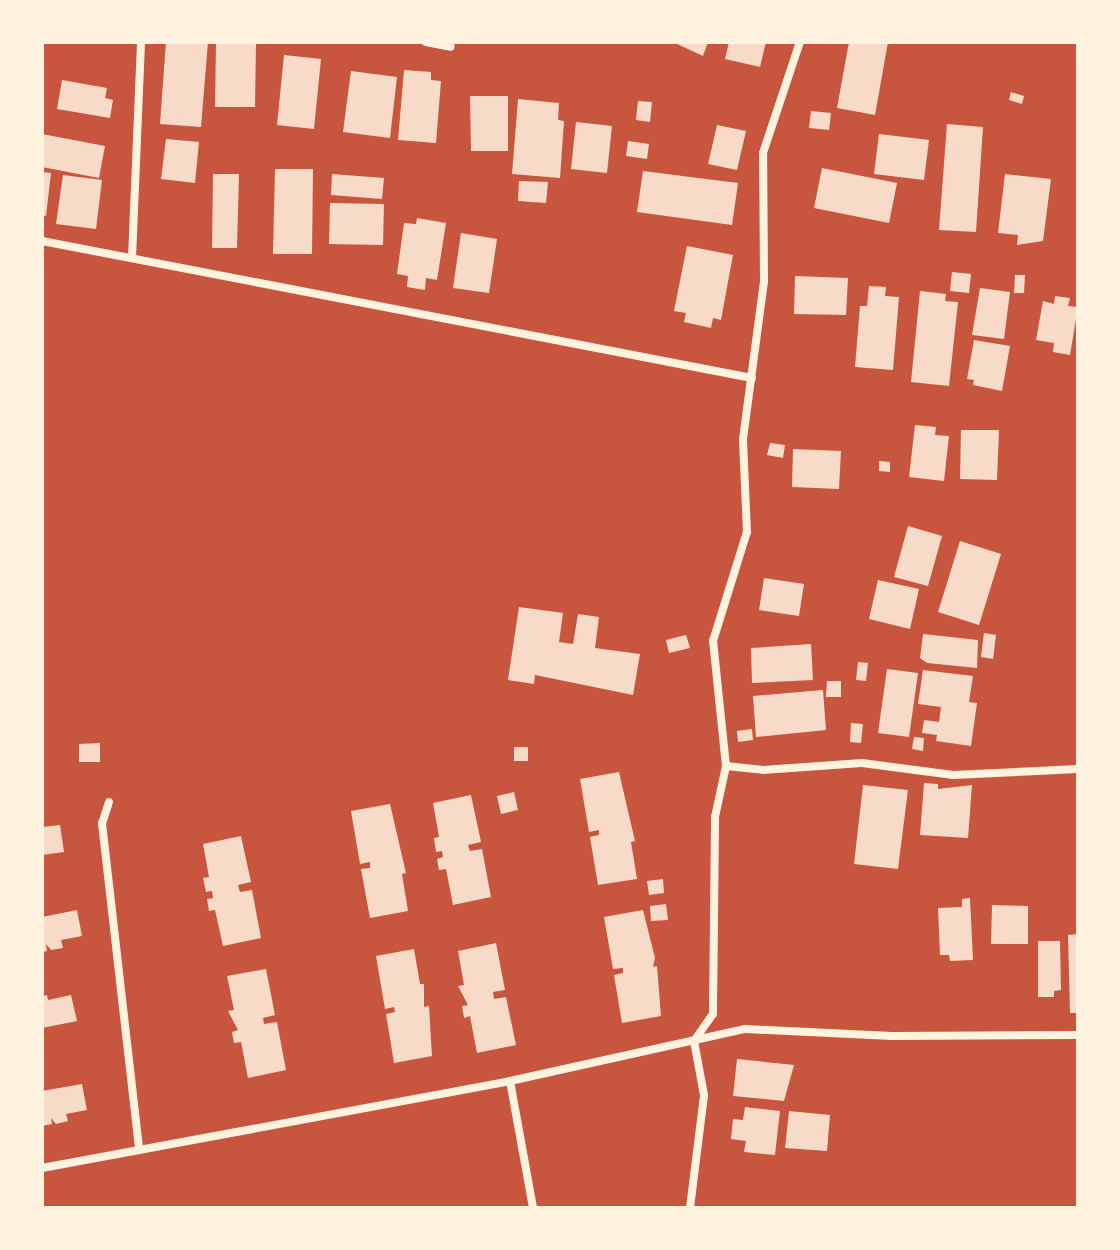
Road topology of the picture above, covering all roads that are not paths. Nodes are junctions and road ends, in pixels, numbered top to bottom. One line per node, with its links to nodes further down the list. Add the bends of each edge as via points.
1 (141, 42): 6 (street)
2 (426, 42): 4 (street)
3 (800, 42): 7 (street, via 763,153 764,281)
4 (451, 47)
5 (42, 241): 6 (street)
6 (132, 258): 7 (street)
7 (752, 378): 8 (street, via 743,439 747,532 713,641)
8 (726, 766): 9 (street, via 763,770 862,763 953,775); 12 (street, via 715,817 713,1014)
9 (1078, 769)
10 (109, 802): 14 (street, via 102,823)
11 (1078, 1035): 12 (street, via 892,1036 745,1029)
12 (694, 1041): 13 (street); 17 (street, via 704,1095)
13 (510, 1081): 14 (street); 16 (street)
14 (139, 1150): 15 (street)
15 (42, 1168)
16 (533, 1208)
17 (690, 1208)

